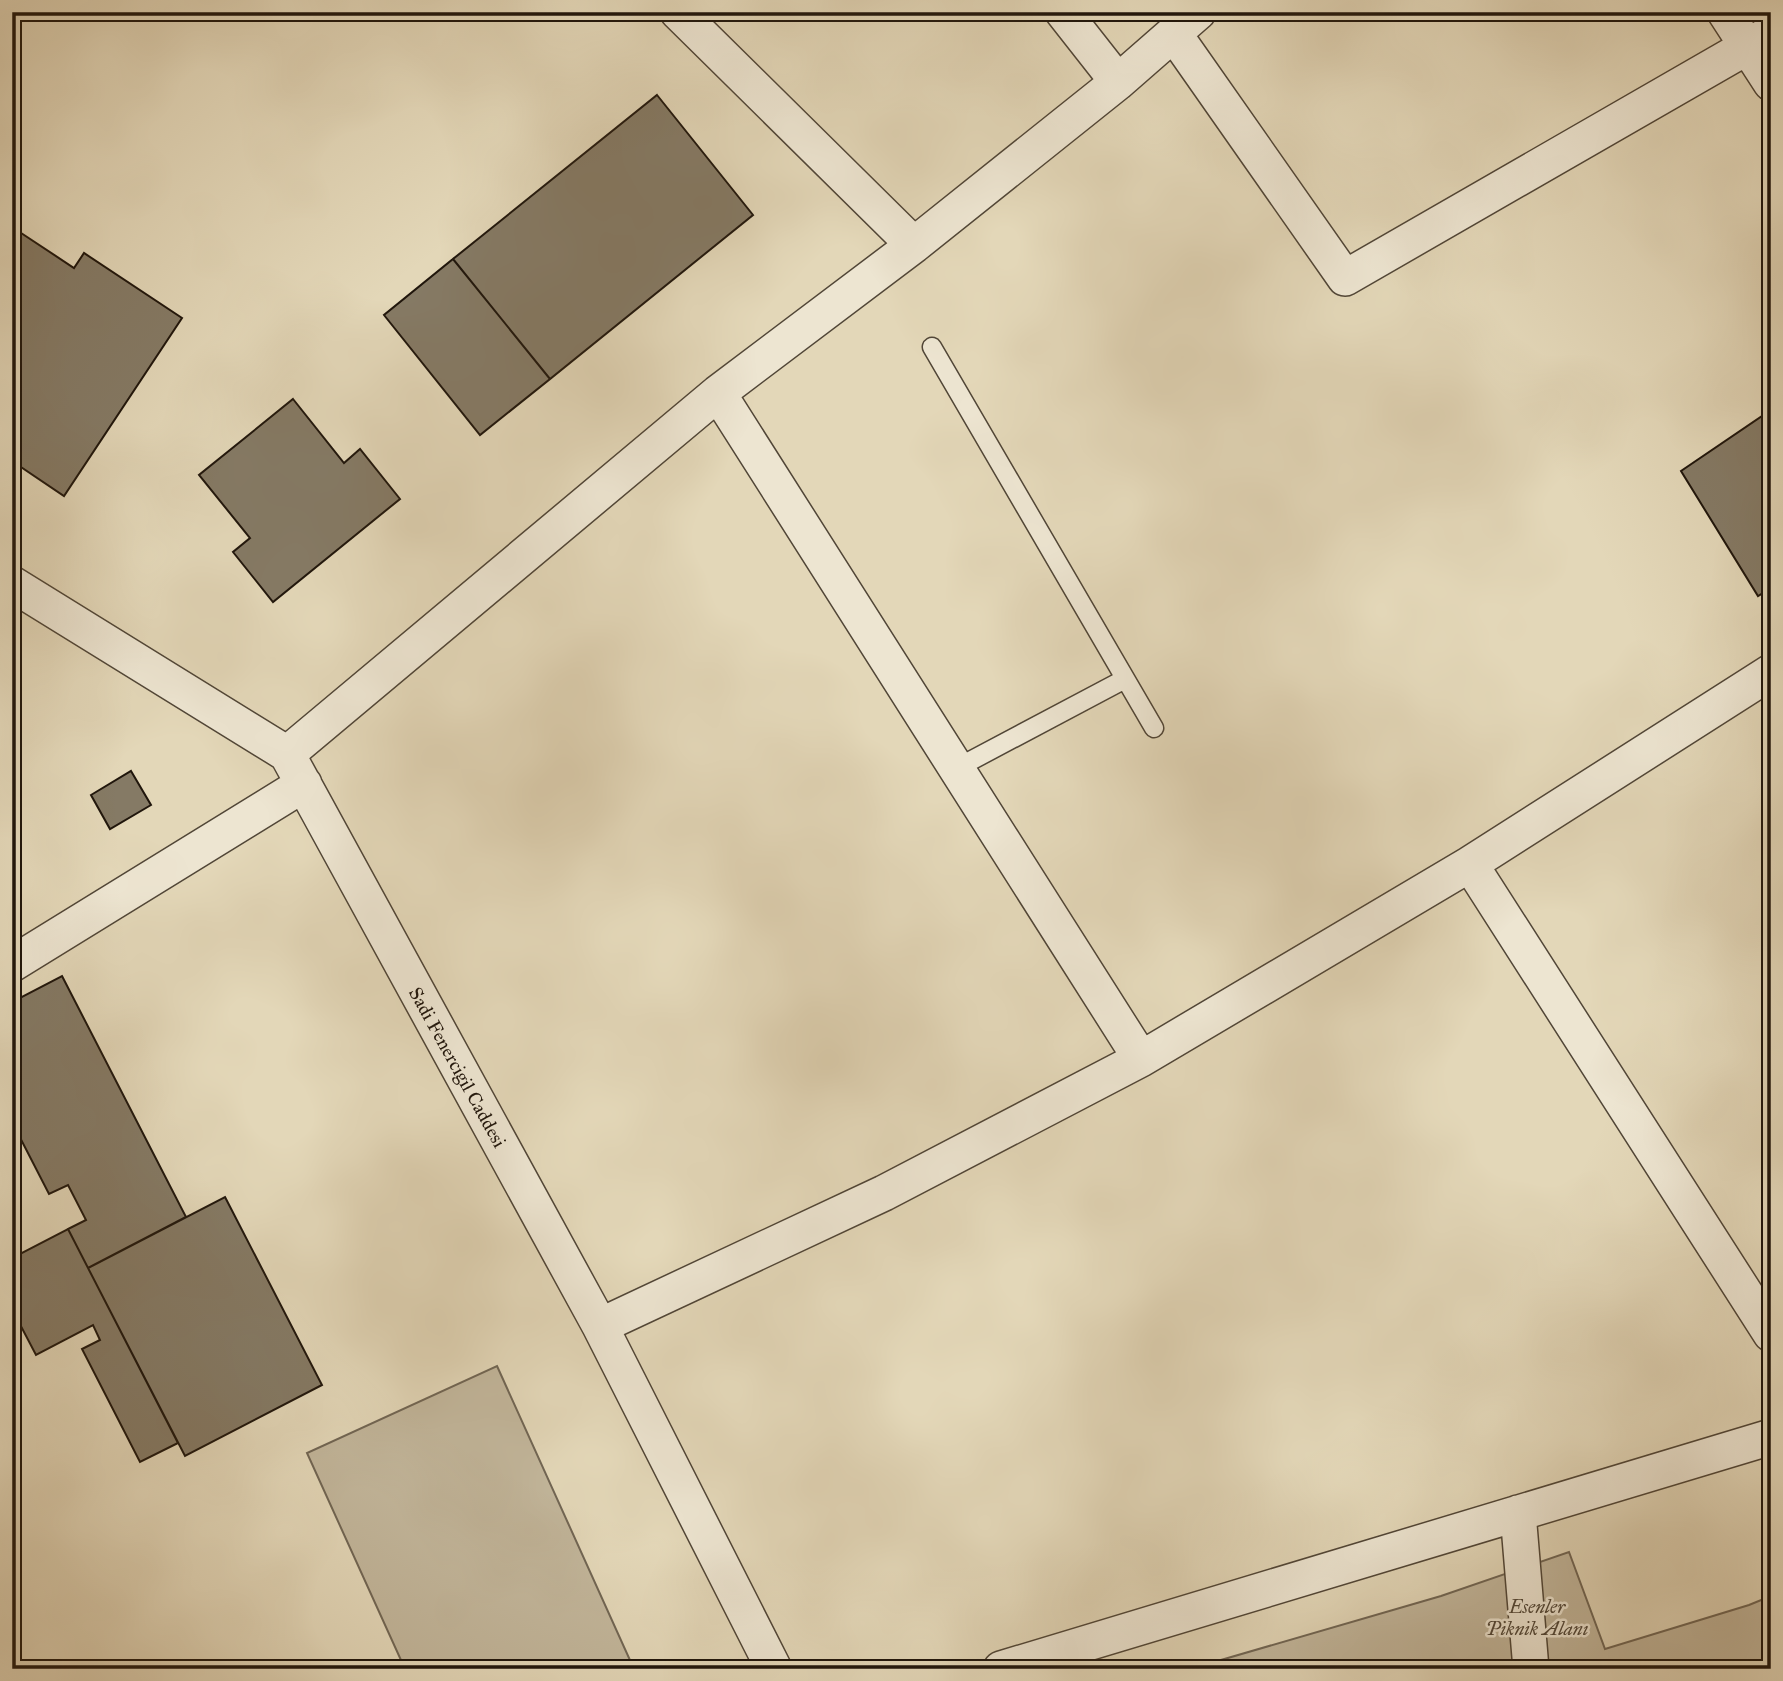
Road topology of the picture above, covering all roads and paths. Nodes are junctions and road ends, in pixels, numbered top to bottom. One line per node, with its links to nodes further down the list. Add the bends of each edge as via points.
1 (678, 12): 8 (street)
2 (1063, 12): 6 (street)
3 (1725, 12): 5 (street)
4 (1186, 23): 5 (street, via 1345,278); 6 (street)
5 (1759, 40): 7 (street)
6 (1118, 82): 8 (street)
7 (1771, 83)
8 (914, 245): 10 (street)
9 (932, 348): 13 (lane)
10 (718, 393): 15 (street); 16 (street)
11 (12, 584): 15 (street, Sadi Fenercigil Caddesi)
12 (1771, 672): 18 (street)
13 (1125, 679): 14 (lane); 16 (lane)
14 (1154, 728)
15 (287, 754): 17 (street, Sadi Fenercigil Caddesi)
16 (957, 768): 20 (street)
17 (304, 784): 19 (street); 21 (street, Sadi Fenercigil Caddesi)
18 (1469, 864): 20 (street); 22 (street)
19 (12, 964)
20 (1142, 1059): 21 (street, via 884,1193)
21 (600, 1326): 25 (street, Sadi Fenercigil Caddesi)
22 (1771, 1334)
23 (1771, 1437): 24 (street)
24 (1518, 1513): 26 (street); 27 (street)
25 (774, 1669)
26 (1001, 1669)
27 (1531, 1669)

